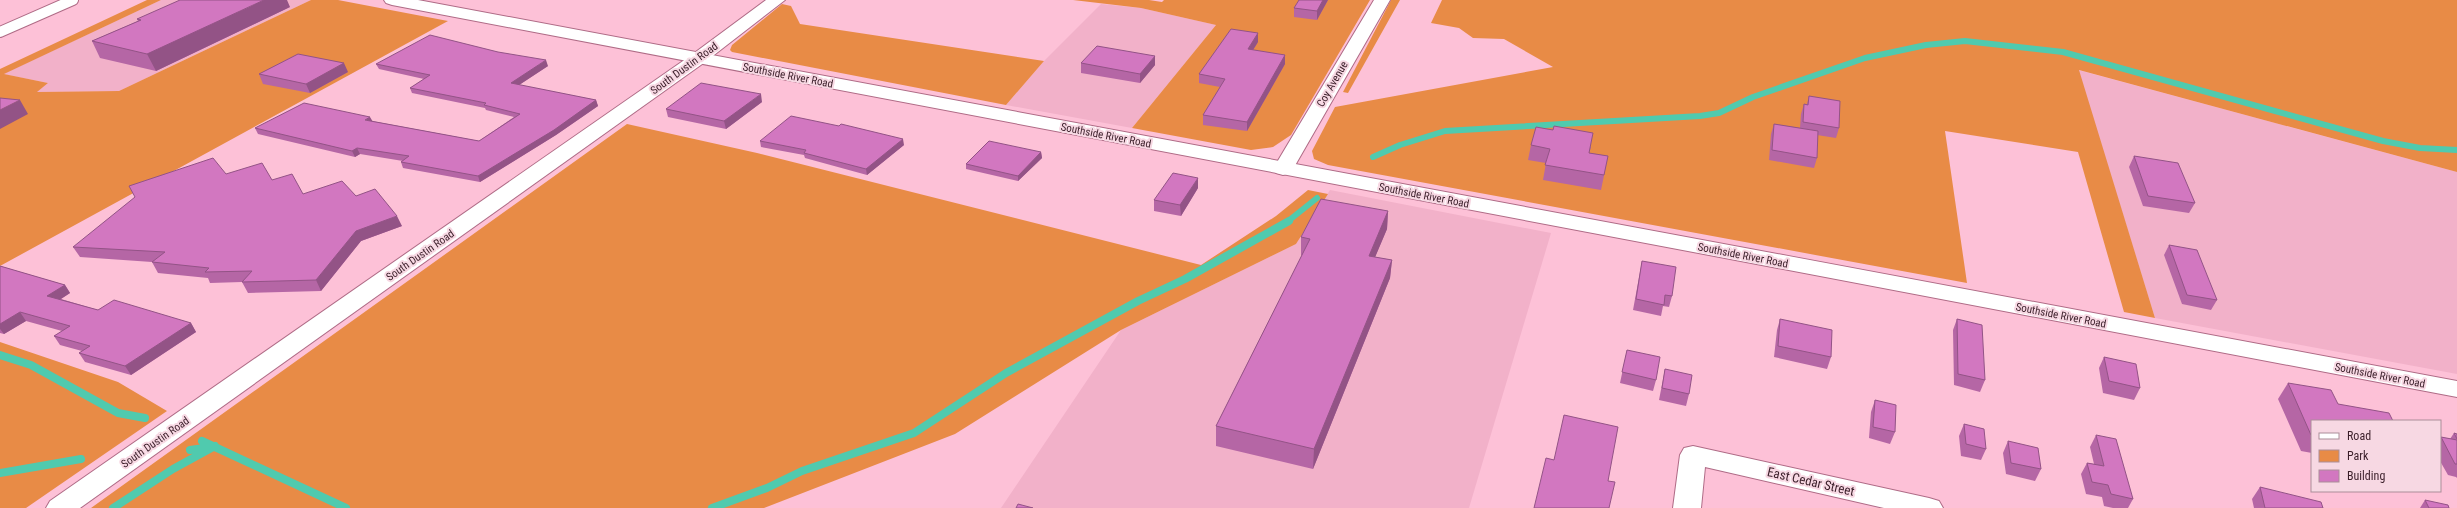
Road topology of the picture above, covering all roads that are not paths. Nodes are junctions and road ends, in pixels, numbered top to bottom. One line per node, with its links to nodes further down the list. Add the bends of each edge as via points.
1 (73, 0): 5 (lane)
2 (392, 0): 6 (main road, Southside River Road)
3 (777, 0): 6 (main road, South Dustin Road)
4 (1382, 0): 7 (main road, Coy Avenue)
5 (0, 32)
6 (699, 58): 7 (main road, Southside River Road); 9 (main road, South Dustin Road)
7 (1283, 169): 8 (main road, Southside River Road)
8 (2457, 389)
9 (60, 508)
10 (1686, 508): 11 (main road, East Cedar Street, via 1693,454)
11 (1929, 508)

